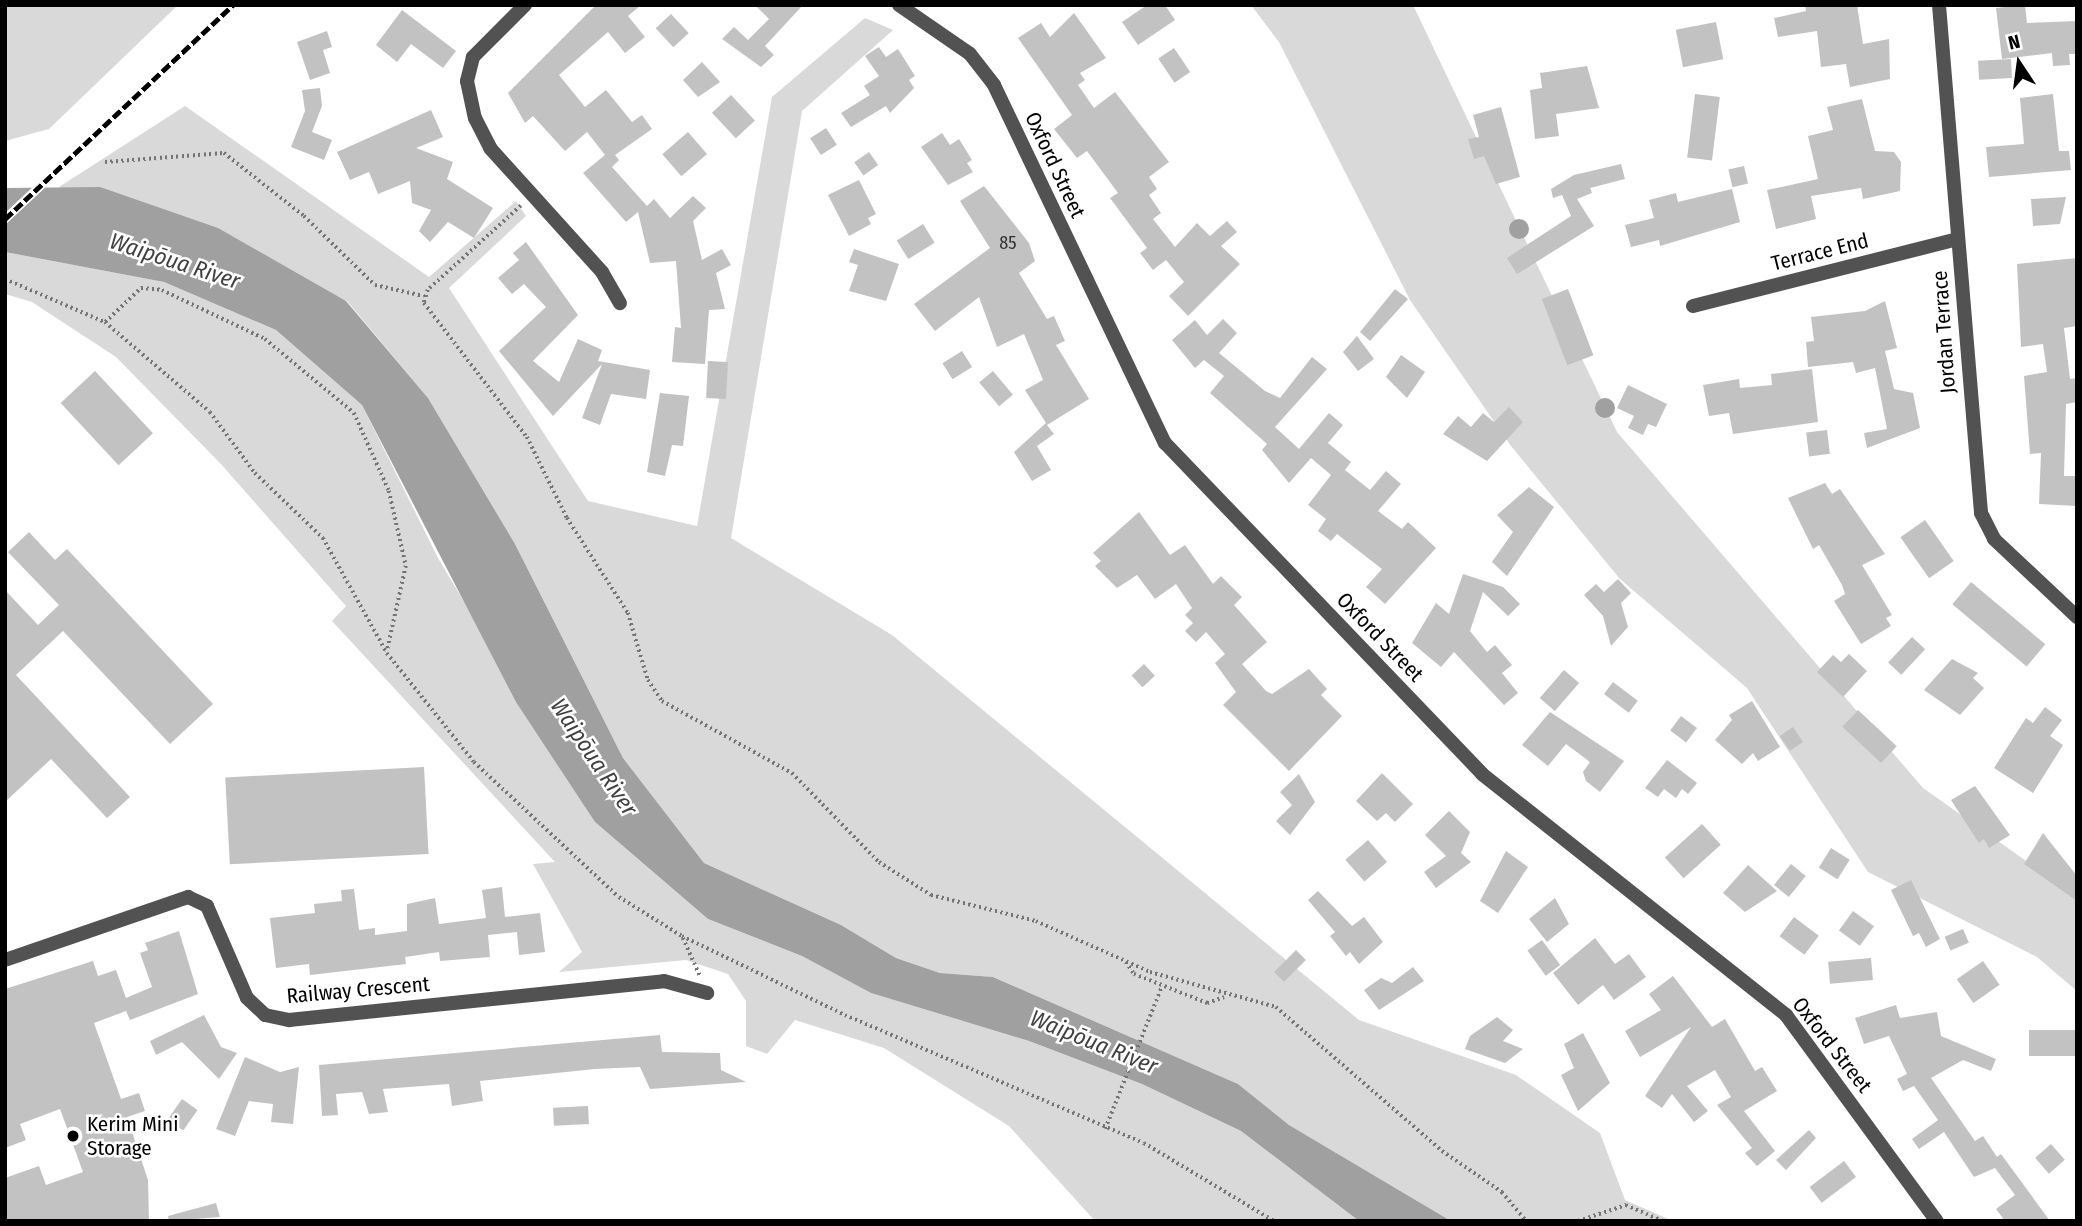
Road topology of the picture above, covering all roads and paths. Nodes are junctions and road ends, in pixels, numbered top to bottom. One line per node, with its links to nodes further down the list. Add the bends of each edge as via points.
1 (525, 5): 5 (street, via 472,58 467,81 490,148)
2 (899, 5): 25 (street, Oxford Street, via 970,54 994,85 1165,443 1482,774 1786,1015)
3 (1939, 5): 6 (street, Jordan Terrace)
4 (105, 162): 8 (path, via 224,153 304,216 375,285)
5 (532, 195): 8 (path); 9 (street, via 602,272)
6 (1957, 239): 10 (street, Terrace End); 12 (street, Jordan Terrace, via 1981,513 1994,539)
7 (5, 279): 11 (path)
8 (424, 296): 16 (path, via 527,437 567,517 628,613 648,680 662,701 792,773 859,845 912,885 960,904 1036,922)
9 (620, 303)
10 (1693, 306)
11 (105, 322): 13 (path, via 210,412 255,473 323,538); 13 (path, via 141,288 162,290 265,340 354,412 389,491 406,566)
12 (2077, 617)
13 (387, 653): 14 (path, via 474,762 619,897)
14 (682, 936): 18 (path); 20 (path)
15 (5, 960): 18 (street, Railway Crescent, via 188,897 207,906 247,998 265,1015 289,1020 664,981)
16 (1125, 960): 17 (path, via 1134,974); 19 (path)
17 (1162, 986): 19 (path, via 1207,1003); 20 (path)
18 (707, 993)
19 (1226, 996): 22 (path, via 1260,1000 1292,1017 1346,1072 1502,1192)
20 (1105, 1129): 21 (path, via 1196,1170)
21 (1274, 1221)
22 (1526, 1221)
23 (1578, 1221): 24 (path, via 1626,1205)
24 (1663, 1221)
25 (1937, 1221)

